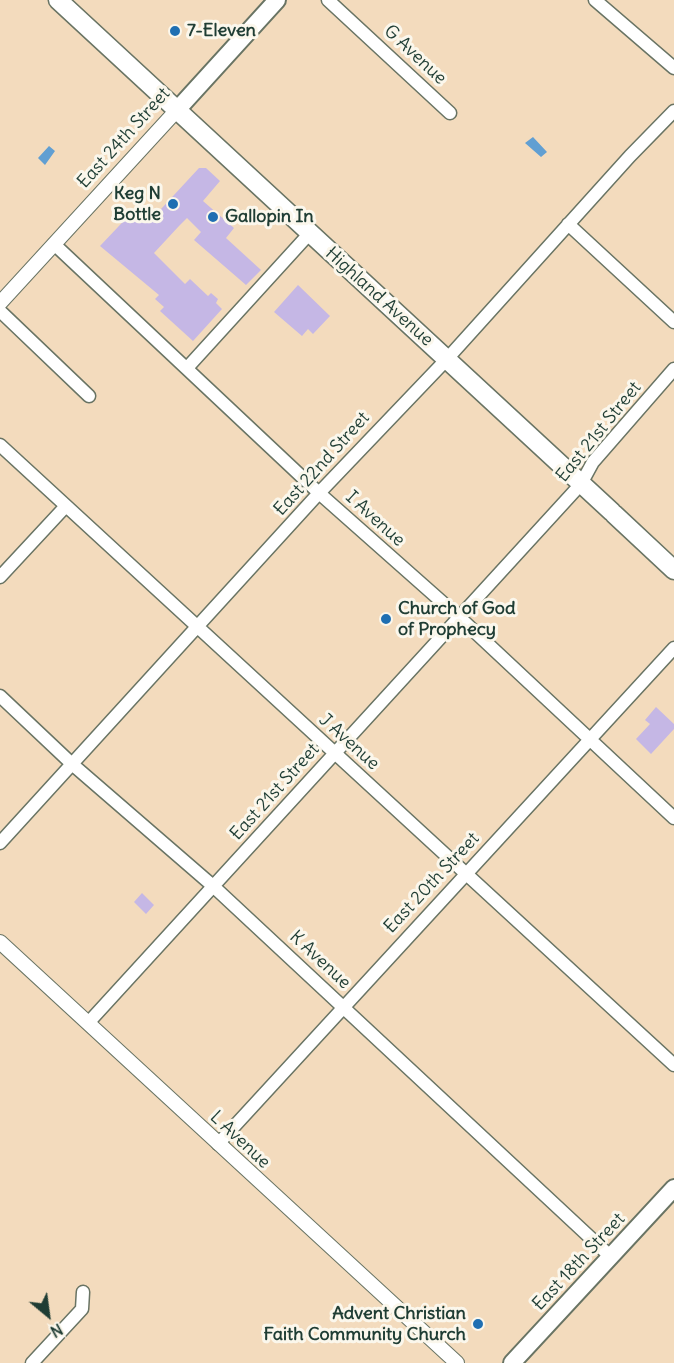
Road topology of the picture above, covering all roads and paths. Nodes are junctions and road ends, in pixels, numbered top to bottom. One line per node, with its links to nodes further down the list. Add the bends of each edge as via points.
1 (58, 0): 6 (main road, Highland Avenue)
2 (277, 0): 6 (main road, East 24th Street)
3 (328, 0): 8 (street, G Avenue)
4 (595, 0): 5 (street)
5 (674, 68)
6 (177, 110): 10 (main road, Highland Avenue); 11 (street, East 24th Street)
7 (674, 111): 9 (street, East 22nd Street)
8 (450, 113)
9 (568, 224): 14 (street); 15 (street, East 22nd Street)
10 (309, 234): 15 (main road, Highland Avenue); 16 (street)
11 (54, 244): 12 (street, East 24th Street); 16 (street, I Avenue)
12 (0, 303)
13 (0, 311): 18 (street)
14 (674, 322)
15 (447, 359): 20 (main road, Highland Avenue); 21 (street, East 22nd Street)
16 (187, 368): 21 (street, I Avenue)
17 (674, 369): 20 (street, East 21st Street, via 593,462)
18 (89, 396)
19 (0, 445): 22 (street, J Avenue)
20 (581, 484): 23 (main road, Highland Avenue); 25 (street, East 21st Street)
21 (319, 493): 25 (street, I Avenue); 26 (street, East 22nd Street)
22 (65, 507): 24 (street); 26 (street, J Avenue)
23 (674, 570)
24 (0, 577)
25 (459, 617): 29 (street, I Avenue); 30 (street, East 21st Street)
26 (197, 629): 30 (street, J Avenue); 31 (street, East 22nd Street)
27 (674, 648): 29 (street, East 20th Street)
28 (0, 696): 31 (street, K Avenue)
29 (589, 740): 32 (street, I Avenue); 34 (street, East 20th Street)
30 (335, 753): 34 (street, J Avenue); 35 (street, East 21st Street)
31 (72, 764): 33 (street, East 22nd Street); 35 (street, K Avenue)
32 (674, 818)
33 (0, 843)
34 (466, 874): 37 (street, East 20th Street); 39 (street, J Avenue)
35 (213, 886): 37 (street, K Avenue); 38 (street, East 21st Street)
36 (0, 942): 38 (street, L Avenue)
37 (344, 1006): 40 (street, East 20th Street); 42 (street, K Avenue)
38 (89, 1022): 40 (street, L Avenue)
39 (674, 1065)
40 (218, 1144): 45 (street, L Avenue)
41 (674, 1188): 42 (main road, East 18th Street)
42 (610, 1256): 46 (main road, East 18th Street)
43 (82, 1292): 44 (street, via 82,1309)
44 (33, 1363)
45 (457, 1363)
46 (512, 1363)

